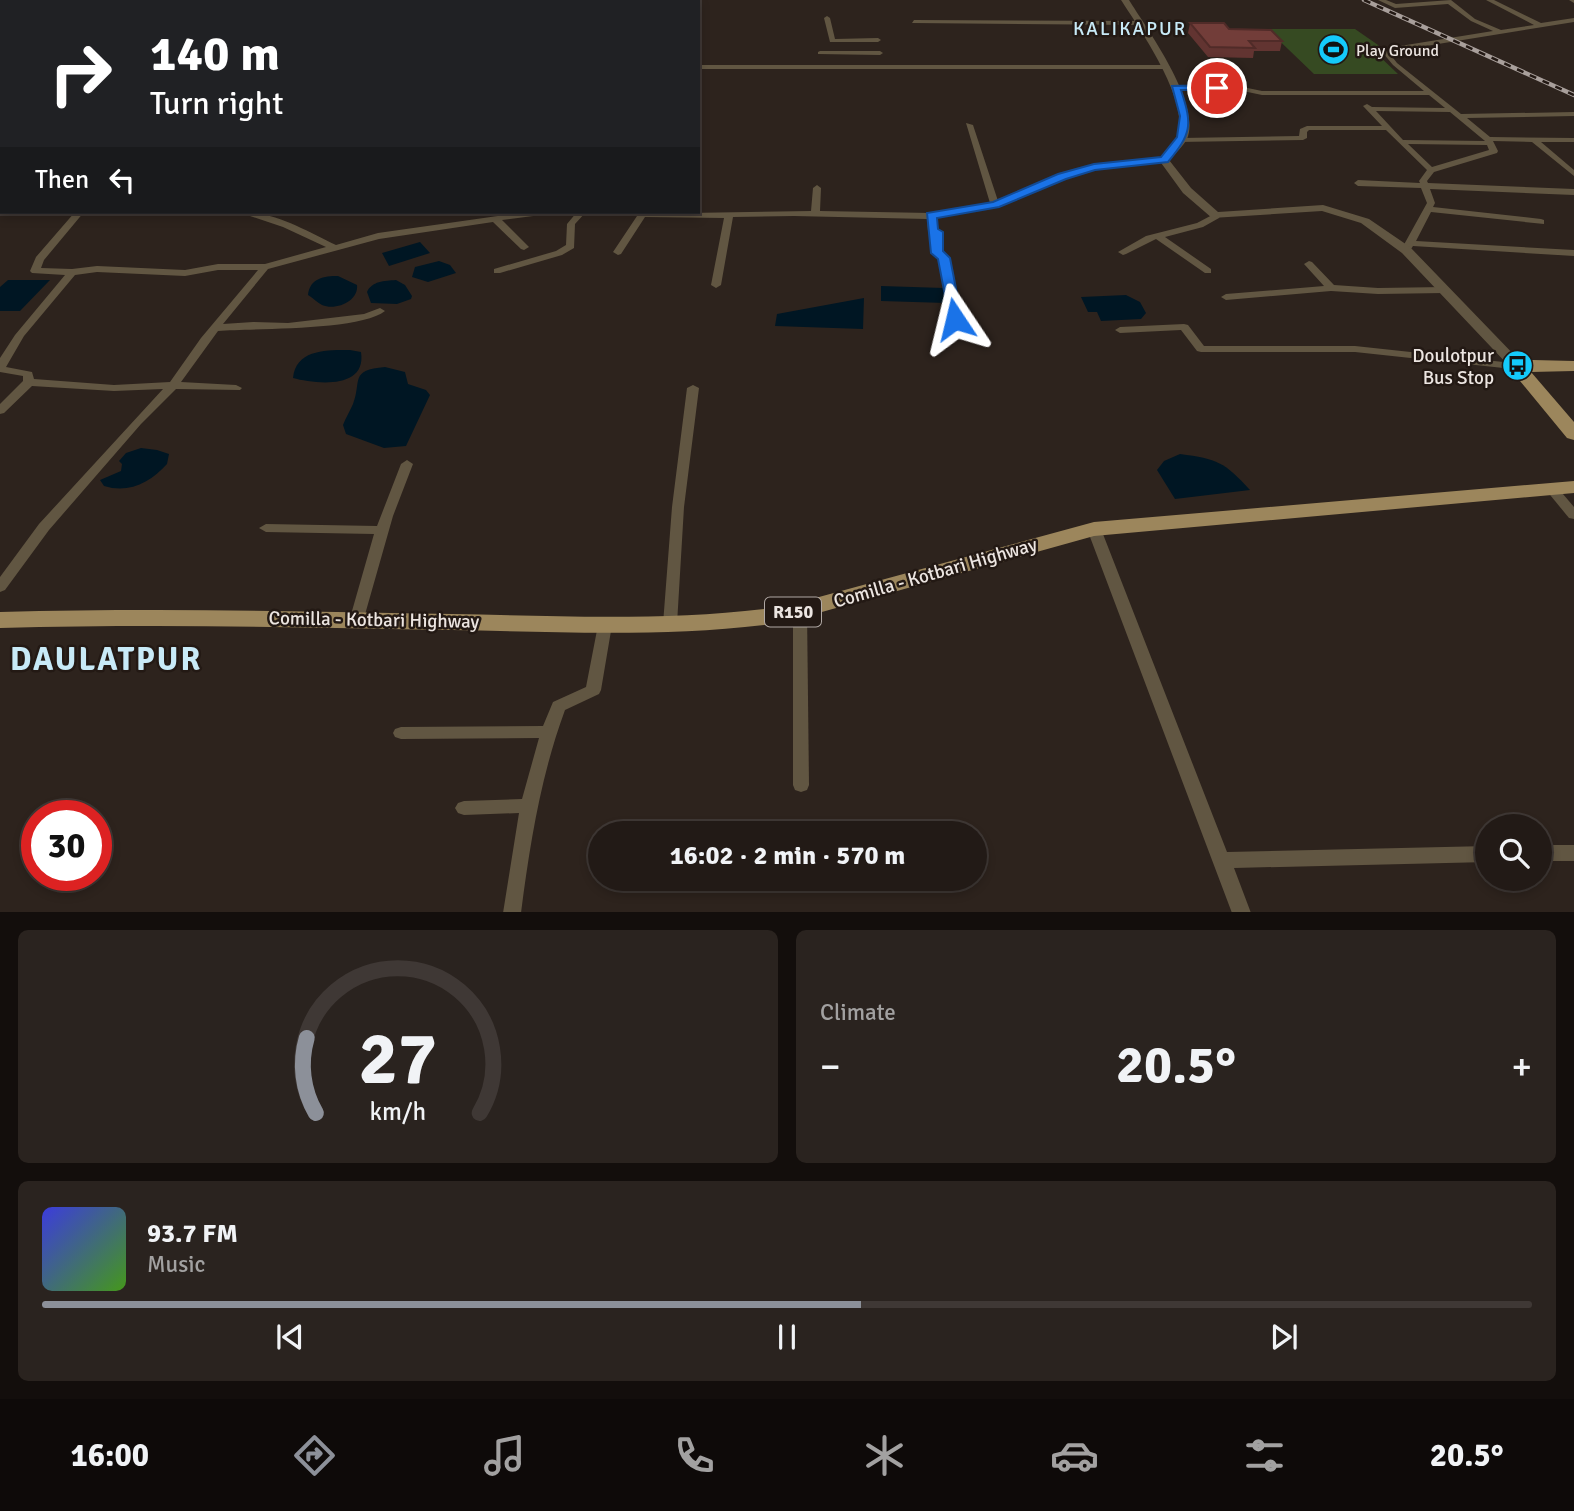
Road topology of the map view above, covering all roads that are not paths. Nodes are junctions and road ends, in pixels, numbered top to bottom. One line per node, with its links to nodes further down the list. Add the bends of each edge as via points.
1 (1125, 0): 8 (street)
2 (1381, 0): 4 (street, via 1395,6)
3 (1489, 0): 9 (street)
4 (1449, 1): 10 (street)
5 (827, 18): 12 (street, via 832,41 878,37)
6 (1574, 20): 9 (street)
7 (914, 22): 8 (street)
8 (1139, 23): 15 (street)
9 (1542, 26): 10 (street)
10 (1500, 33): 17 (street, via 1386,53)
11 (820, 53): 12 (street)
12 (880, 53): 14 (street)
13 (700, 66): 14 (street)
14 (882, 66): 15 (street)
15 (1167, 67): 16 (street)
16 (1176, 88): 18 (street); 25 (street, via 1185,116)
17 (1431, 93): 18 (street); 20 (street)
18 (1354, 94): 19 (street)
19 (1370, 109): 20 (street); 24 (street)
20 (1451, 110): 22 (street)
21 (1574, 114): 22 (street)
22 (1459, 116): 28 (street)
23 (969, 125): 38 (street)
24 (1386, 128): 25 (street, via 1307,128 1303,138); 29 (street)
25 (1181, 140): 30 (street)
26 (1534, 140): 27 (street); 28 (street); 31 (street)
27 (1574, 140)
28 (1489, 141): 29 (street); 32 (street, via 1494,151)
29 (1401, 142): 32 (street)
30 (1164, 160): 38 (street, via 1094,167); 50 (street, via 1174,179)
31 (1570, 166): 33 (street)
32 (1431, 170): 35 (street, via 1423,181)
33 (1574, 174)
34 (1358, 183): 35 (street)
35 (1425, 186): 37 (street); 39 (street, via 1431,203)
36 (817, 188): 46 (street)
37 (1574, 192)
38 (995, 205): 49 (street)
39 (1427, 209): 51 (street); 53 (street)
40 (78, 214): 63 (street, via 35,269)
41 (252, 214): 54 (street)
42 (520, 214): 47 (street)
43 (581, 214): 61 (street, via 570,229 571,246)
44 (642, 214): 56 (street)
45 (672, 214): 48 (street)
46 (815, 214): 48 (street); 49 (street)
47 (500, 216): 54 (street); 55 (street)
48 (729, 216): 64 (street)
49 (931, 216): 69 (street)
50 (1216, 216): 52 (street, via 1200,225); 53 (street, via 1331,208)
51 (1541, 222)
52 (1157, 235): 57 (street); 62 (street)
53 (1408, 246): 58 (street); 66 (street)
54 (332, 247): 60 (street)
55 (524, 247)
56 (618, 252)
57 (1123, 252)
58 (1574, 253)
59 (1308, 264): 65 (street)
60 (265, 267): 63 (street, via 218,267 185,273); 70 (street)
61 (497, 271)
62 (1208, 271)
63 (72, 272): 74 (street, via 20,335)
64 (716, 285)
65 (1331, 288): 66 (street); 67 (street)
66 (1444, 290): 73 (street)
67 (1226, 297)
68 (380, 311): 70 (street, via 366,317 288,326)
69 (958, 326)
70 (215, 327): 76 (street)
71 (1120, 330): 73 (street, via 1184,327 1202,349 1355,349)
72 (1574, 366): 73 (main road)
73 (1522, 367): 80 (main road, via 1521,374)
74 (0, 368): 75 (street, via 28,374)
75 (29, 382): 76 (street, via 114,388); 79 (street)
76 (173, 385): 77 (street); 87 (street, via 44,527)
77 (236, 388)
78 (693, 388): 91 (street)
79 (0, 411)
80 (1574, 434)
81 (407, 464): 86 (street)
82 (1563, 489): 83 (street); 85 (main road, Comilla - Kotbari Highway / R150)
83 (1574, 515)
84 (266, 528): 86 (street)
85 (1094, 529): 88 (main road, Comilla - Kotbari Highway / R150); 101 (street)
86 (382, 530): 89 (street)
87 (0, 587)
88 (800, 610): 91 (main road, Comilla - Kotbari Highway / R150, via 737,621); 95 (street, via 797,727)
89 (356, 618): 90 (main road, Comilla - Kotbari Highway / R150); 92 (main road, Comilla - Kotbari Highway / R150)
90 (0, 620)
91 (670, 624): 92 (main road, Comilla - Kotbari Highway / R150)
92 (605, 625): 93 (street, via 593,690 559,706)
93 (548, 732): 94 (street); 96 (street)
94 (401, 733)
95 (801, 785)
96 (527, 806): 97 (street); 102 (street)
97 (464, 808)
98 (1552, 853): 99 (street)
99 (1574, 853)
100 (1475, 855): 101 (street)
101 (1223, 860): 103 (street)
102 (512, 912)
103 (1242, 912)

